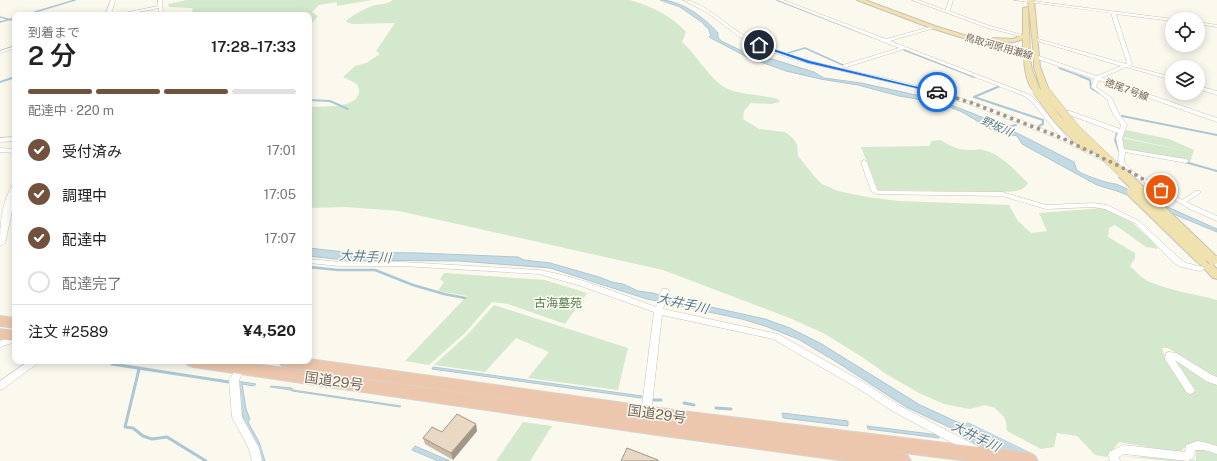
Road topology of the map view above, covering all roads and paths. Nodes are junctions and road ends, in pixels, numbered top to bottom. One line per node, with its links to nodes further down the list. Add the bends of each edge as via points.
1 (113, 0): 13 (street)
2 (160, 0): 11 (street)
3 (685, 0): 44 (street, via 709,12 738,34 767,49 831,68 950,96)
4 (780, 0): 25 (street)
5 (860, 0): 21 (main road, 鳥取河原用瀬線)
6 (868, 0): 22 (main road, 鳥取河原用瀬線)
7 (914, 0): 12 (street)
8 (951, 0): 12 (street)
9 (1016, 0): 10 (street)
10 (1028, 1): 16 (street); 23 (main road); 24 (main road)
11 (159, 7): 14 (street); 15 (street)
12 (946, 10): 17 (street); 23 (street, via 989,27)
13 (109, 12)
14 (132, 12)
15 (160, 12)
16 (1113, 12): 18 (street); 33 (street, via 1130,63)
17 (973, 19)
18 (1165, 19)
19 (1205, 24): 20 (street)
20 (1217, 26)
21 (933, 27): 25 (street); 26 (main road, 鳥取河原用瀬線)
22 (953, 30): 23 (main road, via 1003,42 1017,41); 30 (main road, 鳥取河原用瀬線)
23 (1025, 36): 30 (main road)
24 (1036, 40): 31 (main road); 33 (street)
25 (885, 41): 28 (street)
26 (981, 42): 30 (main road, 鳥取河原用瀬線); 34 (main road, via 1018,61)
27 (12, 48): 29 (street)
28 (903, 48): 32 (street); 39 (street, via 1026,95)
29 (0, 52)
30 (1028, 54): 31 (main road, 鳥取河原用瀬線); 34 (main road)
31 (1037, 57): 36 (street, 徳尾7号線); 58 (main road, bridge, via 1037,67 1045,90 1067,119)
32 (845, 66)
33 (1127, 66): 35 (street); 36 (street)
34 (1029, 73): 59 (main road, bridge, via 1036,90 1065,129)
35 (1165, 77)
36 (1097, 78): 40 (street, 徳尾7号線); 41 (street, via 1093,87 1111,100 1116,114 1124,125)
37 (1205, 89): 38 (street)
38 (1217, 92)
39 (1040, 110): 41 (street, via 1068,112); 44 (street)
40 (1217, 120)
41 (1122, 132): 46 (street, via 1119,138)
42 (12, 139): 43 (street)
43 (0, 140)
44 (1067, 141): 50 (street)
45 (0, 150): 47 (street)
46 (1121, 150): 48 (street); 50 (street, via 1121,162)
47 (12, 151)
48 (1186, 161)
49 (864, 162): 59 (street, via 872,187 879,193 1002,194 1046,207 1093,205 1113,208 1137,222 1177,262 1184,265)
50 (1131, 172): 53 (street); 55 (street, via 1192,208)
51 (1198, 192): 53 (street)
52 (12, 195): 56 (street)
53 (1185, 200): 54 (street)
54 (1217, 216)
55 (1217, 219)
56 (0, 243)
57 (312, 261): 62 (street, via 539,272 584,284)
58 (1215, 262)
59 (1200, 264): 60 (main road)
60 (1217, 275)
61 (665, 291): 62 (street)
62 (658, 310): 76 (street); 78 (street, via 775,336 897,409)
63 (0, 321): 64 (highway)
64 (12, 323)
65 (0, 334): 66 (highway)
66 (12, 336)
67 (12, 340): 68 (street)
68 (0, 344)
69 (31, 364): 74 (street)
70 (214, 364): 72 (highway, 国道29号)
71 (307, 364): 76 (highway, 国道29号)
72 (241, 368): 79 (street, via 234,380 237,417 254,448); 80 (highway, 国道29号)
73 (1217, 381): 75 (street, via 1169,355 1169,359)
74 (0, 386)
75 (1190, 390)
76 (646, 413): 78 (highway, 国道29号)
77 (1217, 450): 82 (street, via 1195,446 1190,448 1187,457 1123,449 1113,455)
78 (992, 456): 81 (highway, 国道29号)
79 (257, 461)
80 (902, 461)
81 (1029, 461)
82 (1115, 461)

